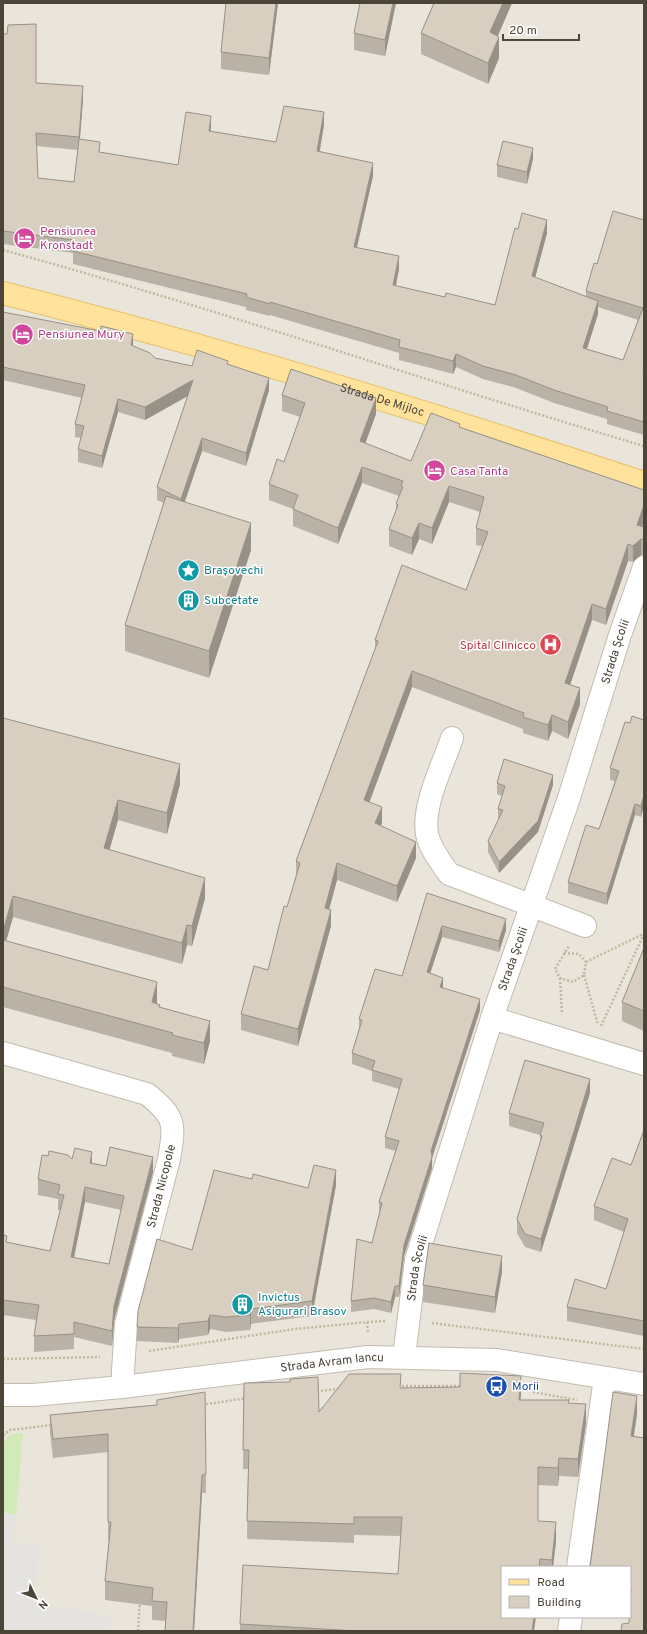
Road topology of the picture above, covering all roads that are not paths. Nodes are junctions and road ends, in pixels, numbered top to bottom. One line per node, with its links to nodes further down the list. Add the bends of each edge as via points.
1 (3, 293): 2 (main road, Strada De Mijloc, via 253,360 395,402)
2 (644, 483)
3 (644, 567): 5 (street, Strada Școlii, via 568,801)
4 (452, 738): 5 (street, via 427,811 427,834 436,855 449,874)
5 (530, 906): 6 (street); 7 (street, Strada Școlii)
6 (585, 926)
7 (492, 1018): 9 (street); 10 (street, Strada Școlii, via 416,1260)
8 (3, 1053): 13 (street, Strada Nicopole, via 147,1094 171,1117 174,1131 169,1159 126,1324)
9 (644, 1064)
10 (404, 1357): 11 (street, Strada Avram Iancu, via 497,1360); 13 (street, Strada Avram Iancu, via 368,1357)
11 (605, 1378): 12 (street, Strada Avram Iancu); 15 (street)
12 (644, 1384)
13 (122, 1387): 14 (street, Strada Avram Iancu)
14 (9, 1399)
15 (578, 1566)
16 (571, 1618): 17 (street)
17 (569, 1631)

